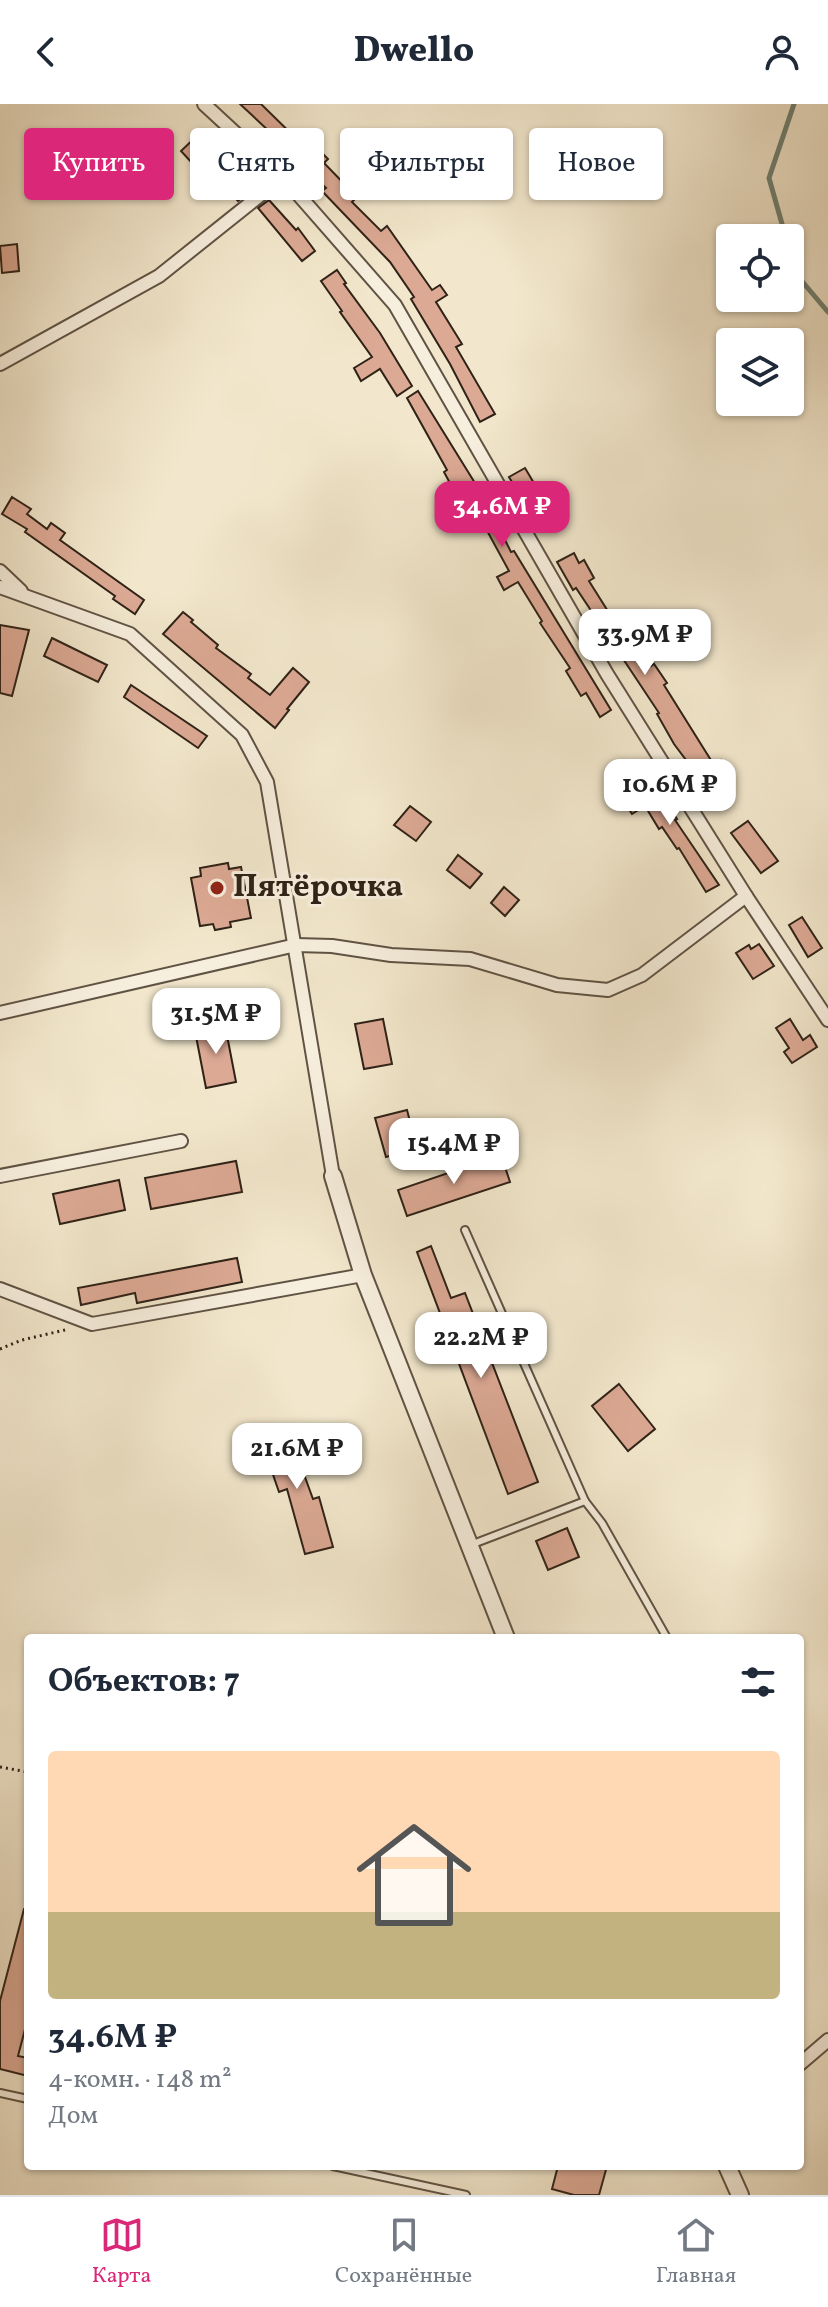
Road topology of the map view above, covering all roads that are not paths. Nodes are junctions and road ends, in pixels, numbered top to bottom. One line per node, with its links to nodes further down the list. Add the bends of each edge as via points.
1 (204, 104): 2 (street)
2 (230, 128)
3 (254, 200): 5 (street, via 159,276)
4 (303, 200): 9 (street, via 395,305 607,674)
5 (0, 364)
6 (0, 571): 8 (street)
7 (0, 587): 8 (street)
8 (24, 594): 10 (street, via 130,634 242,735 267,782)
9 (746, 896): 10 (street, via 642,975 608,990 557,985 470,959); 12 (street)
10 (296, 945): 11 (street); 15 (street)
11 (0, 1013)
12 (828, 1020)
13 (181, 1141): 14 (street)
14 (0, 1176)
15 (333, 1176): 17 (street)
16 (465, 1230): 19 (lane)
17 (363, 1275): 18 (street, via 92,1324); 20 (street)
18 (0, 1289)
19 (585, 1501): 20 (lane); 22 (lane)
20 (470, 1546): 21 (street)
21 (504, 1634)
22 (665, 1634)
23 (828, 2040): 24 (street)
24 (804, 2061)
25 (0, 2093): 26 (lane)
26 (24, 2098)
27 (351, 2170): 29 (lane)
28 (729, 2170): 30 (street)
29 (466, 2195)
30 (740, 2195)

